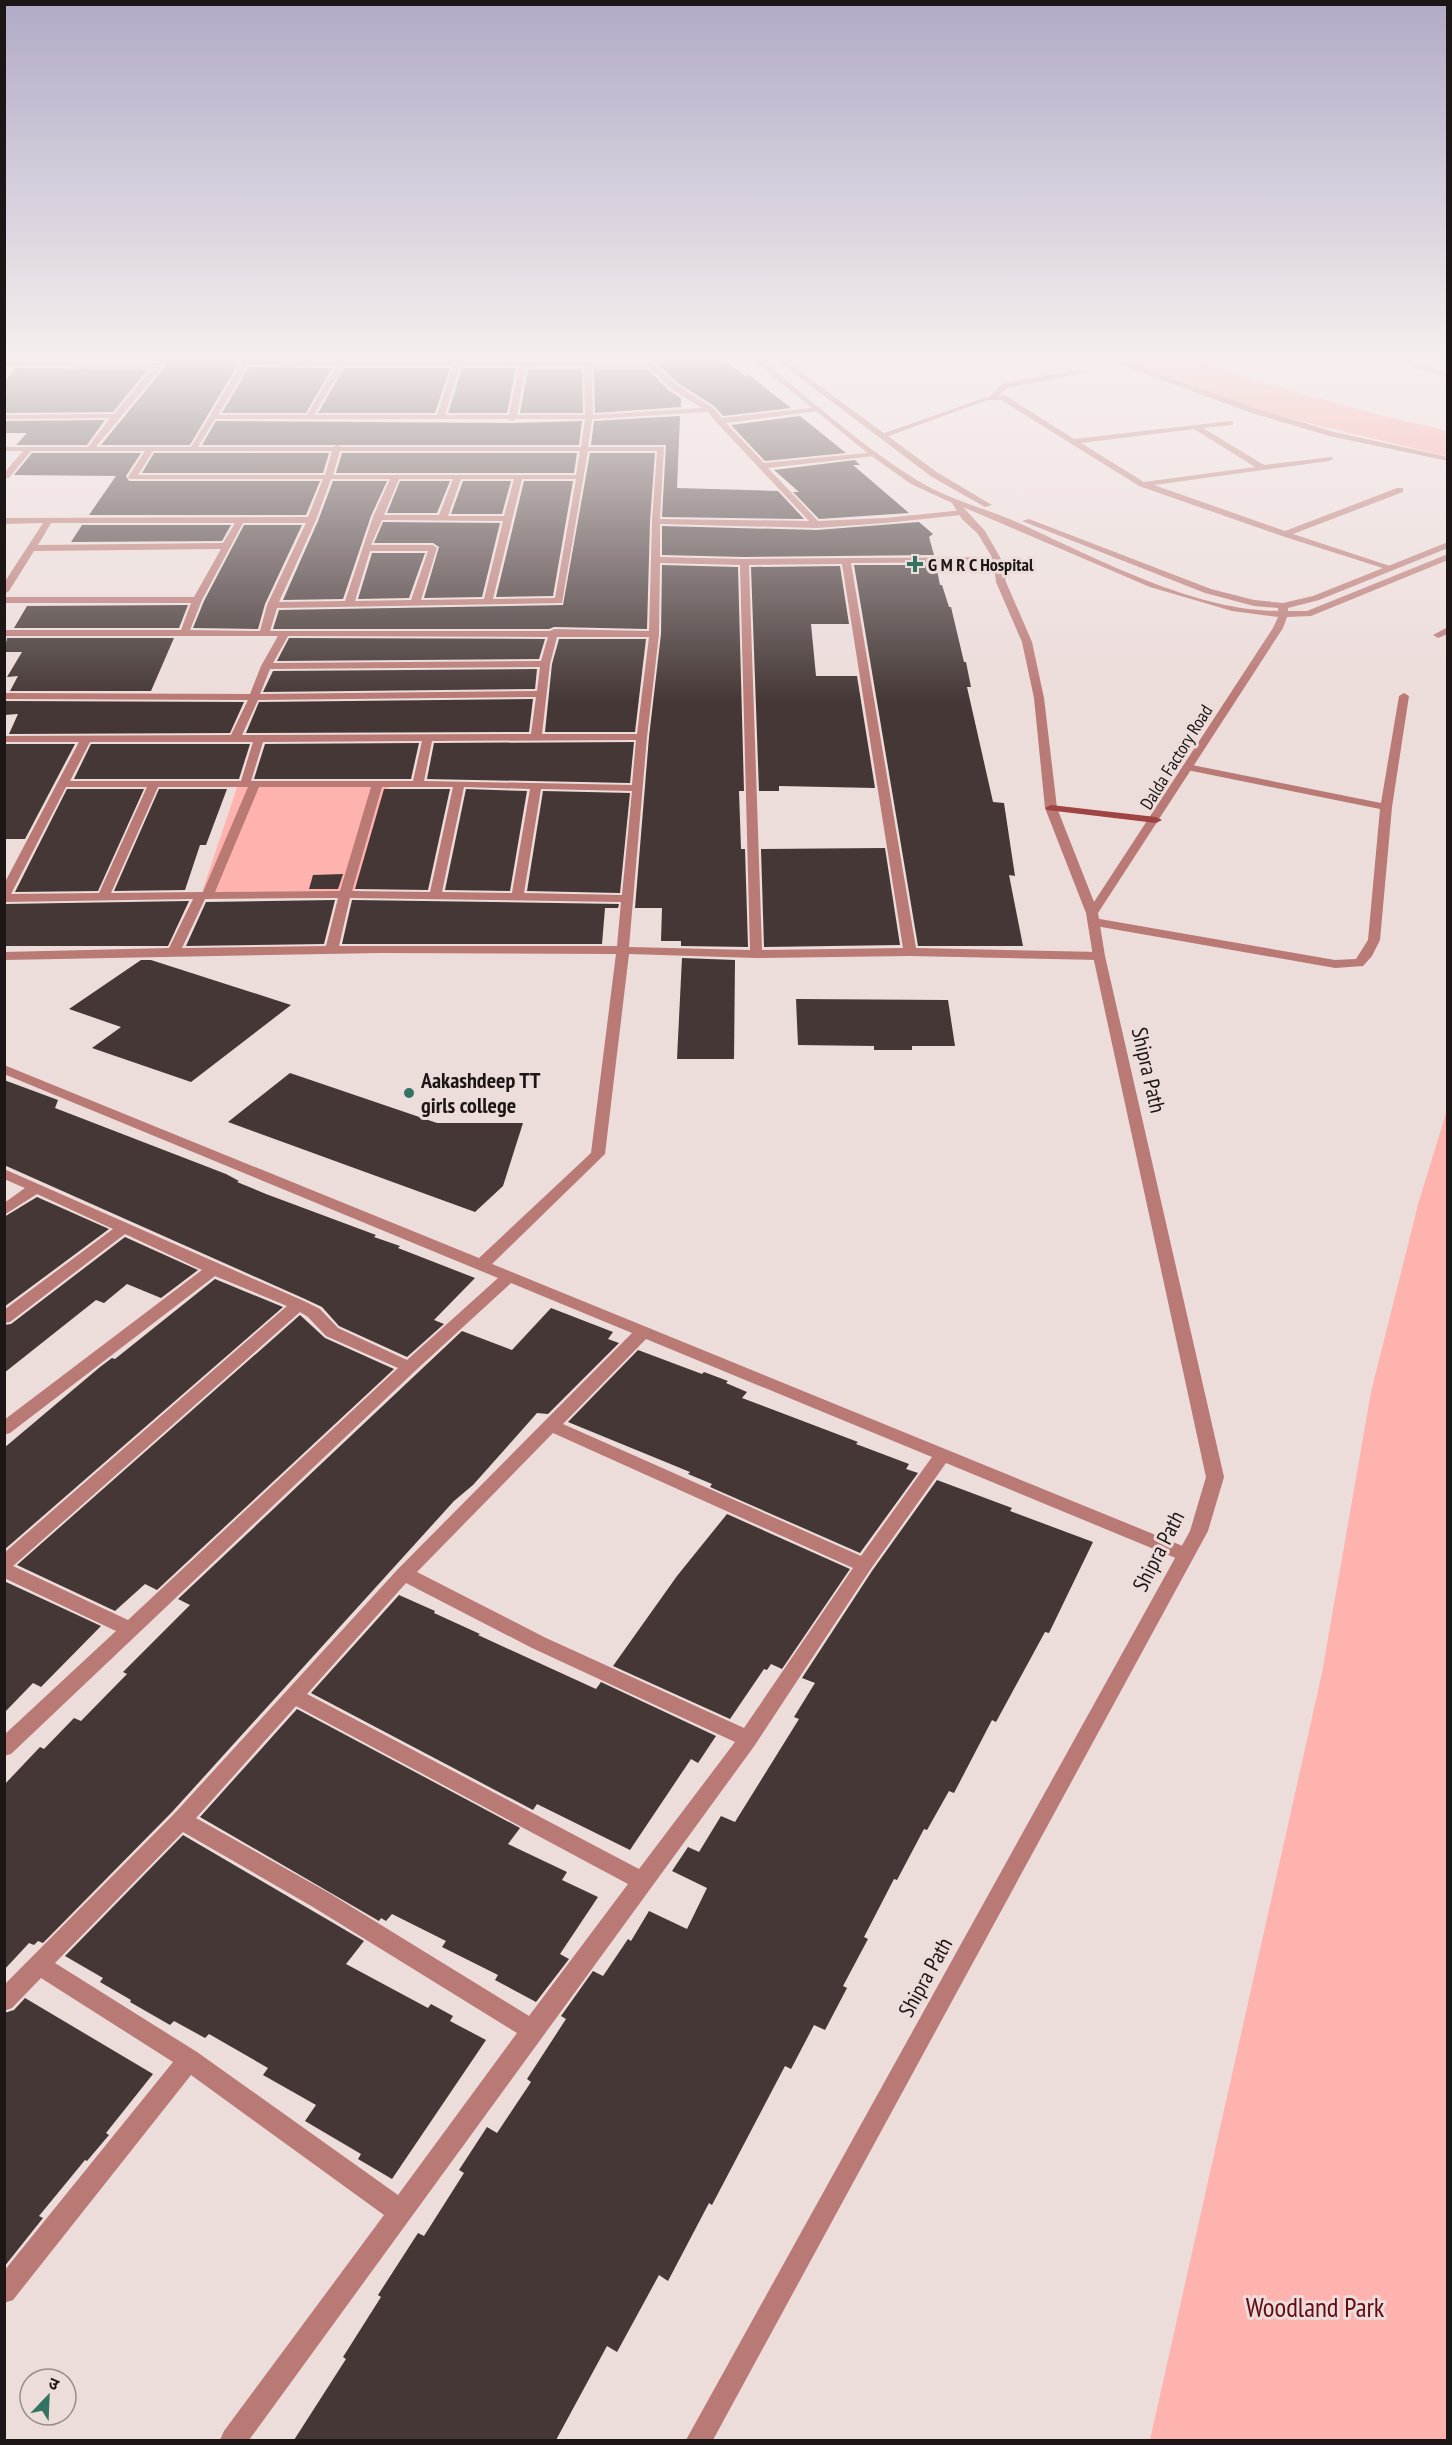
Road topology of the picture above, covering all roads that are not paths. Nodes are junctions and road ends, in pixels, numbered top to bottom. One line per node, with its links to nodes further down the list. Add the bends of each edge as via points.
1 (135, 473): 9 (street, via 132,477)
2 (581, 473): 13 (street)
3 (659, 473): 24 (street)
4 (769, 473): 26 (street)
5 (901, 473): 17 (street, Shipra Path)
6 (933, 473): 16 (street)
7 (1125, 473): 14 (street)
8 (1224, 473): 14 (street)
9 (330, 476): 10 (street); 21 (street)
10 (396, 476): 11 (street); 18 (street)
11 (458, 476): 12 (street); 19 (street)
12 (519, 477): 13 (street); 20 (street)
13 (580, 477): 41 (street, via 559,601)
14 (1142, 484): 27 (street)
15 (1400, 490): 27 (street)
16 (966, 494): 17 (street); 45 (street, via 1208,591)
17 (959, 507): 26 (street, via 913,520); 33 (street, Shipra Path, via 982,533); 45 (street, via 1215,605)
18 (378, 517): 19 (street); 31 (street)
19 (442, 519): 20 (street)
20 (508, 519): 41 (street)
21 (312, 520): 23 (street); 44 (street)
22 (4, 521): 25 (street)
23 (240, 521): 25 (street); 29 (street)
24 (656, 521): 26 (street); 34 (street)
25 (48, 522): 30 (street)
26 (817, 525)
27 (1285, 534): 37 (street)
28 (1448, 545): 37 (street)
29 (227, 546): 30 (street); 40 (street)
30 (32, 548): 38 (street)
31 (366, 548): 42 (street, via 434,548); 43 (street)
32 (1448, 557): 45 (street, via 1308,614)
33 (997, 559): 35 (street); 75 (street, Shipra Path, via 1001,582 1027,642 1039,698)
34 (657, 560): 36 (street); 51 (street)
35 (846, 561): 36 (street); 88 (street)
36 (744, 562): 89 (street)
37 (1392, 568): 45 (street)
38 (4, 591)
39 (4, 600): 40 (street)
40 (197, 600): 50 (street)
41 (488, 602): 42 (street)
42 (415, 603): 43 (street)
43 (349, 604): 44 (street)
44 (272, 605): 48 (street)
45 (1283, 611): 65 (street, Dalda Factory Road, via 1278,628)
46 (554, 632): 49 (street); 51 (street); 52 (street)
47 (4, 633): 50 (street)
48 (264, 633): 49 (street); 50 (street)
49 (285, 633): 53 (street)
50 (183, 634)
51 (654, 634): 60 (street)
52 (545, 663): 53 (street); 54 (street)
53 (266, 666): 57 (street)
54 (542, 694): 57 (street); 59 (street)
55 (4, 696): 57 (street)
56 (1404, 696): 74 (street)
57 (254, 697): 63 (street)
58 (429, 737): 59 (street); 64 (street); 70 (street)
59 (536, 737): 60 (street)
60 (642, 737): 73 (street)
61 (4, 739): 62 (street)
62 (86, 739): 63 (street); 66 (street)
63 (235, 739): 64 (street)
64 (259, 739): 68 (street)
65 (1187, 767): 74 (street); 76 (street, Dalda Factory Road)
66 (62, 784): 67 (street); 81 (street)
67 (154, 784): 68 (street); 82 (street)
68 (250, 784): 69 (street); 78 (street)
69 (377, 784): 70 (street); 77 (street)
70 (418, 784): 71 (street)
71 (459, 784): 72 (street); 79 (street)
72 (536, 787): 73 (street); 80 (street)
73 (638, 788): 83 (street)
74 (1386, 807): 84 (street, via 1374,940 1359,963 1335,964)
75 (1051, 808): 76 (main road); 84 (street, Shipra Path)
76 (1156, 820): 84 (street, Dalda Factory Road)
77 (344, 894): 78 (street); 79 (street); 86 (street)
78 (205, 895): 82 (street); 87 (street)
79 (435, 895): 80 (street)
80 (517, 896): 83 (street)
81 (4, 897): 82 (street)
82 (103, 897)
83 (628, 899): 85 (street)
84 (1093, 918): 91 (street, Shipra Path)
85 (623, 948): 86 (street); 89 (street); 97 (street, via 598,1154)
86 (331, 951): 87 (street)
87 (174, 952): 90 (street)
88 (910, 952): 89 (street); 91 (street)
89 (756, 954)
90 (4, 956)
91 (1100, 956): 107 (street, Shipra Path, via 1215,1476 1199,1531)
92 (4, 1068): 97 (street)
93 (4, 1173): 94 (street)
94 (36, 1188): 95 (street); 96 (street)
95 (4, 1210)
96 (124, 1228): 98 (street); 101 (street)
97 (481, 1265): 99 (street)
98 (213, 1269): 100 (street); 105 (street)
99 (509, 1277): 102 (street); 103 (street)
100 (298, 1305): 103 (street, via 314,1312 332,1332); 108 (street)
101 (4, 1318)
102 (644, 1331): 104 (street); 106 (street)
103 (409, 1367): 112 (street)
104 (550, 1425): 109 (street); 111 (street)
105 (4, 1429)
106 (943, 1454): 107 (street); 109 (street)
107 (1184, 1554): 125 (street, Shipra Path)
108 (4, 1564)
109 (864, 1565): 114 (street)
110 (4, 1570): 112 (street)
111 (404, 1575): 113 (street); 114 (street, via 539,1643)
112 (131, 1630): 115 (street)
113 (294, 1696): 116 (street); 117 (street)
114 (748, 1739): 117 (street)
115 (4, 1748)
116 (181, 1820): 118 (street); 120 (street, via 321,1900)
117 (644, 1882): 120 (street)
118 (39, 1965): 119 (street); 121 (street)
119 (4, 2001)
120 (532, 2030): 122 (street)
121 (189, 2060): 122 (street); 123 (street)
122 (401, 2212): 124 (street)
123 (4, 2291)
124 (232, 2440)
125 (699, 2440)

